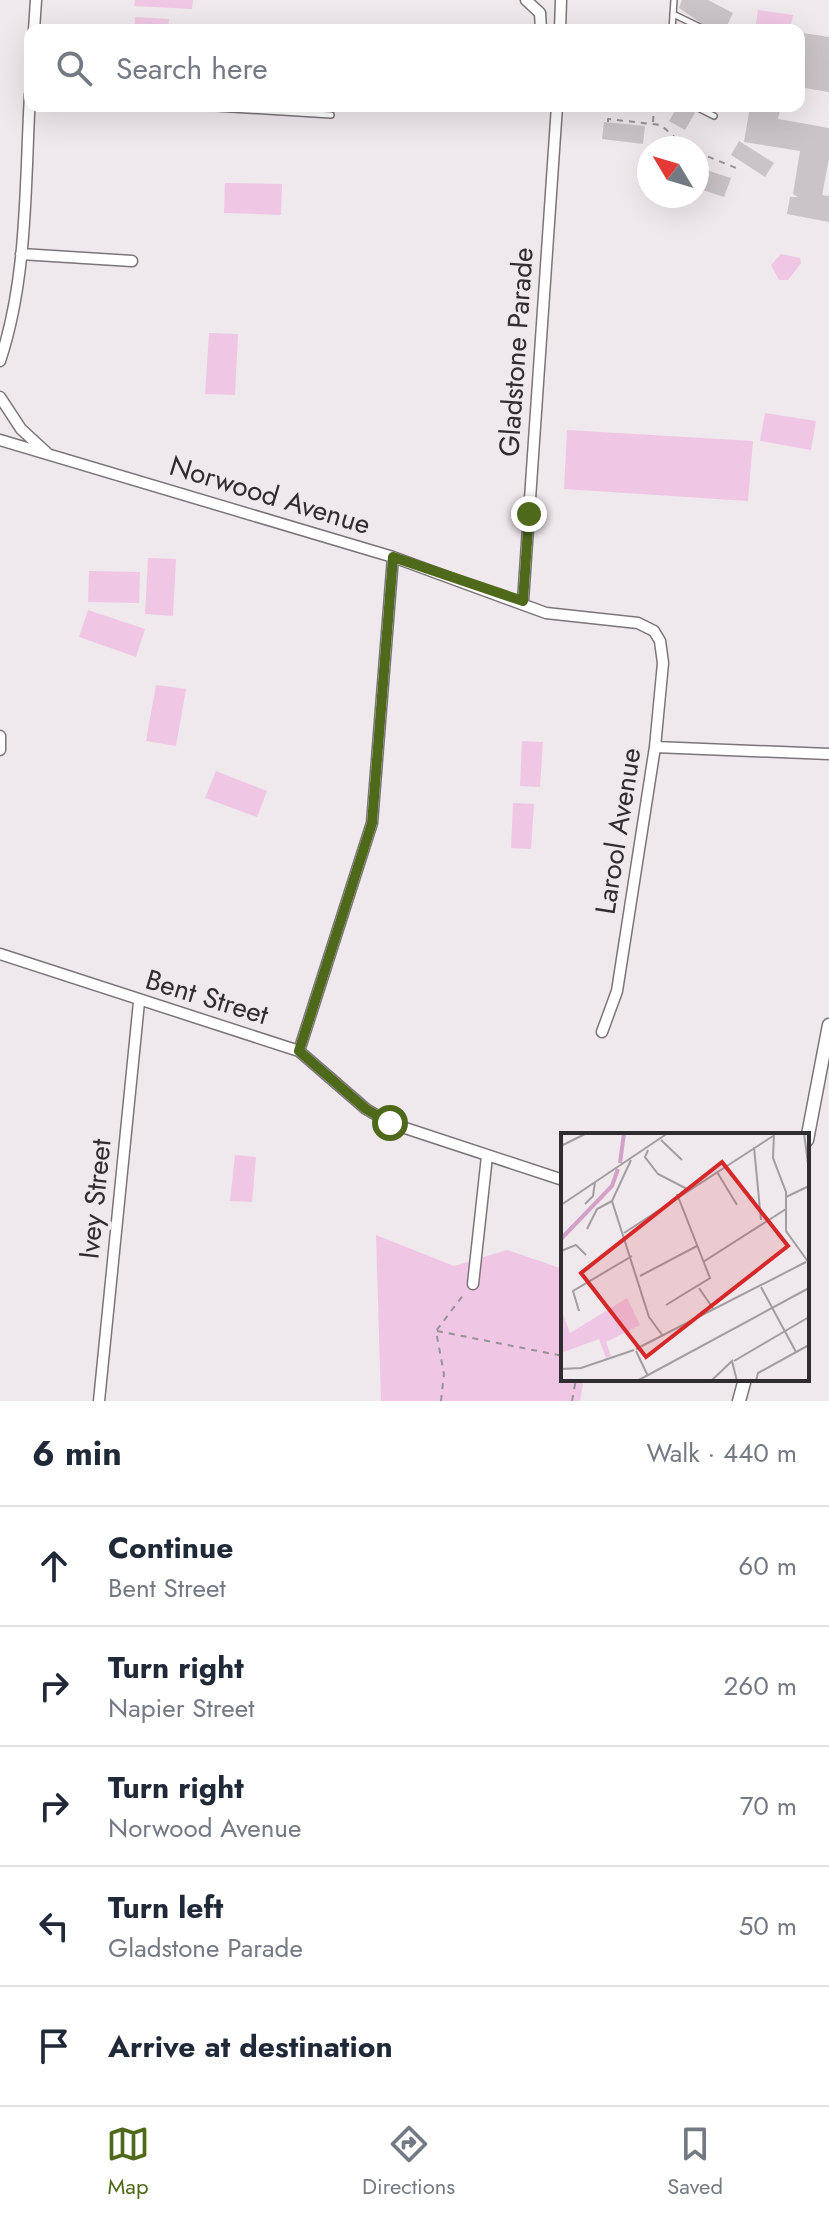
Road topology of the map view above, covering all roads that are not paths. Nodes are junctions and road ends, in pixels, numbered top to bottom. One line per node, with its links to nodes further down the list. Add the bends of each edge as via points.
1 (36, 0): 6 (street)
2 (526, 0): 7 (street, via 540,13)
3 (561, 0): 8 (street)
4 (674, 0): 5 (lane)
5 (673, 14): 9 (lane); 10 (lane)
6 (34, 24)
7 (541, 24)
8 (560, 24)
9 (672, 24)
10 (694, 24)
11 (29, 112): 17 (street)
12 (281, 112): 15 (lane)
13 (555, 112): 25 (street, Gladstone Parade)
14 (706, 112): 16 (lane)
15 (331, 115)
16 (714, 116)
17 (21, 254): 18 (street); 19 (street)
18 (132, 261)
19 (5, 336): 20 (street)
20 (0, 361)
21 (0, 397): 23 (street, Norwood Avenue, via 21,429)
22 (0, 440): 23 (street, Norwood Avenue)
23 (49, 455): 24 (street, Norwood Avenue)
24 (393, 557): 25 (street, Norwood Avenue); 35 (street, via 372,823)
25 (523, 601): 26 (street, Norwood Avenue, via 546,613 638,623)
26 (657, 636): 28 (street, Larool Avenue, via 663,663)
27 (0, 736): 29 (street)
28 (655, 747): 30 (street); 34 (street, Larool Avenue, via 617,991)
29 (0, 750)
30 (829, 754)
31 (0, 954): 32 (street, Bent Street)
32 (139, 1002): 35 (street, Bent Street); 41 (street, Ivey Street)
33 (829, 1025): 36 (street)
34 (602, 1032)
35 (299, 1051): 37 (street, Bent Street, via 390,1123)
36 (808, 1133)
37 (487, 1156): 38 (street, Bent Street); 39 (street)
38 (561, 1179)
39 (473, 1284)
40 (744, 1381): 42 (street)
41 (99, 1401)
42 (739, 1401)

